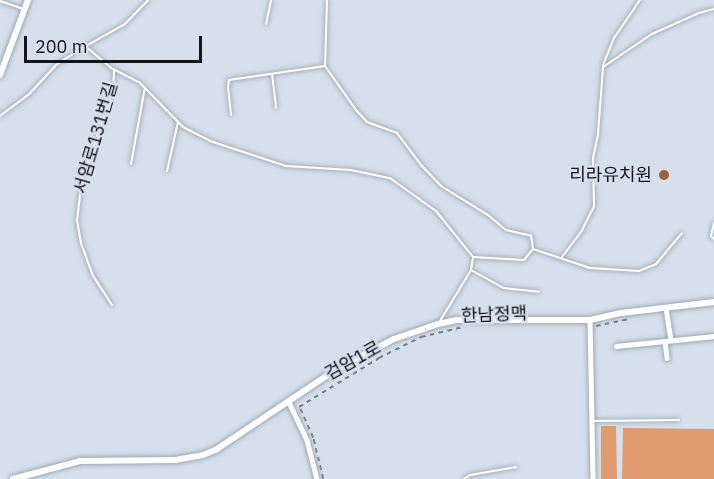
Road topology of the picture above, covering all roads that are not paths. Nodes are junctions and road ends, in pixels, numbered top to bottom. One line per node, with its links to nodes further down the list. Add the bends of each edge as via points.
1 (28, 0): 7 (street)
2 (148, 0): 10 (lane, via 125,24)
3 (271, 0): 9 (lane)
4 (327, 0): 11 (lane)
5 (640, 0): 12 (lane, via 614,38)
6 (0, 1): 7 (lane)
7 (24, 9): 15 (street)
8 (714, 9): 12 (lane, via 652,34)
9 (266, 24)
10 (85, 46): 13 (lane, 서암로131번길); 19 (lane, via 56,64 30,93)
11 (325, 66): 14 (lane); 26 (lane, via 367,122 397,133 441,186 488,214 506,230 531,236)
12 (603, 67): 28 (lane, via 593,158 594,206)
13 (114, 70): 16 (lane, 서암로131번길); 32 (lane, 서암로131번길, via 113,91 82,179 77,220 93,276)
14 (272, 74): 17 (lane); 18 (lane, via 230,80)
15 (0, 75)
16 (145, 87): 20 (lane, 서암로131번길); 21 (lane, 서암로131번길)
17 (276, 108)
18 (231, 115)
19 (0, 116)
20 (178, 122): 22 (lane); 27 (lane, 서암로131번길, via 210,141 286,166 390,178 436,211)
21 (131, 164)
22 (167, 171)
23 (714, 223): 25 (lane)
24 (682, 233): 28 (lane, via 648,269 605,271)
25 (714, 239)
26 (533, 249): 27 (lane, via 524,260); 28 (lane)
27 (473, 257): 29 (lane)
28 (562, 257)
29 (471, 270): 30 (lane, via 503,288); 35 (lane)
30 (539, 292)
31 (714, 302): 33 (street, 검암1로)
32 (112, 305)
33 (666, 308): 34 (street, 검암1로, via 621,313); 37 (street)
34 (590, 323): 35 (street, 검암1로, via 457,320); 42 (street)
35 (438, 324): 40 (street, 검암1로, via 363,354)
36 (714, 336): 37 (street)
37 (668, 340): 38 (street); 39 (street)
38 (616, 346)
39 (667, 358)
40 (288, 400): 44 (street, 검암1로, via 204,455 175,460 80,461); 45 (street, via 308,440)
41 (679, 420): 42 (lane)
42 (593, 421): 47 (street)
43 (516, 467): 46 (lane)
44 (13, 479)
45 (317, 479)
46 (464, 479)
47 (593, 479)

